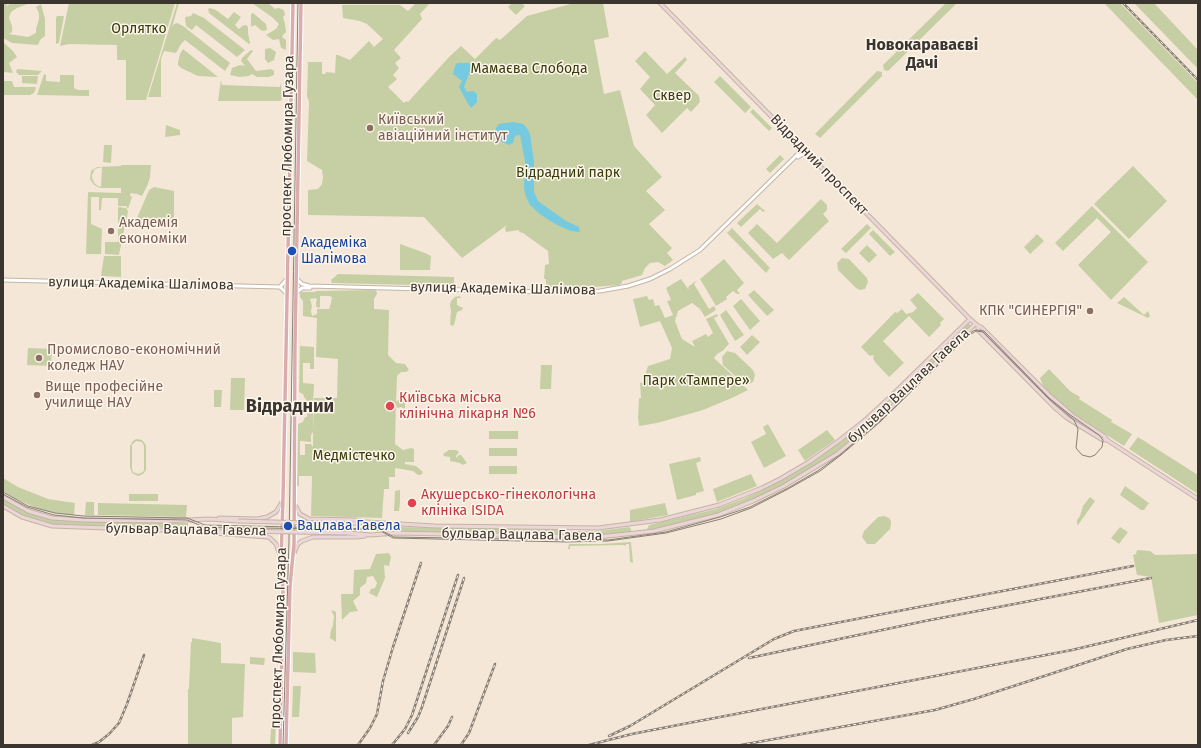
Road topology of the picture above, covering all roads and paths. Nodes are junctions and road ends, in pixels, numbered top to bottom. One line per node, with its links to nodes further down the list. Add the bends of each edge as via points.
1 (293, 3): 6 (main road, проспект Любомира Гузара)
2 (301, 3): 7 (main road, проспект Любомира Гузара)
3 (660, 3): 4 (main road, Відрадний проспект)
4 (800, 146): 5 (main road, Відрадний проспект); 7 (street, вулиця Академіка Шалімова, via 798,154 700,250 670,269 625,287 579,292 306,286)
5 (806, 152): 10 (street, вулиця Академіка Шалімова, via 701,250 673,270 629,287 585,293 312,288 302,288); 12 (main road, Відрадний проспект)
6 (287, 279): 9 (street); 11 (main road, проспект Любомира Гузара)
7 (297, 279): 10 (main road, проспект Любомира Гузара)
8 (3, 280): 9 (street, вулиця Академіка Шалімова)
9 (280, 286): 11 (street)
10 (296, 292): 17 (main road, проспект Любомира Гузара)
11 (287, 294): 16 (main road, проспект Любомира Гузара)
12 (970, 319): 13 (main road, Відрадний проспект); 22 (main road, бульвар Вацлава Гавела, via 889,398 840,440 780,479 719,505 660,520 598,528)
13 (976, 325): 14 (main road, Відрадний проспект, via 981,327 1050,396); 14 (main road, Відрадний проспект, via 1053,406 1070,420); 24 (main road, бульвар Вацлава Гавела, via 870,427 837,454 784,486 731,511 654,531 598,537)
14 (1107, 440): 18 (main road, Відрадний проспект)
15 (3, 497): 20 (main road, бульвар Вацлава Гавела, via 28,511 52,518 165,521)
16 (284, 498): 20 (main road, via 276,512 267,517); 27 (main road, проспект Любомира Гузара)
17 (294, 498): 21 (main road, via 297,512 309,519); 26 (main road, проспект Любомира Гузара)
18 (1198, 500)
19 (3, 506): 23 (main road, бульвар Вацлава Гавела, via 22,517 52,526)
20 (208, 519): 21 (main road, бульвар Вацлава Гавела, bridge, via 347,524)
21 (366, 522): 22 (main road, бульвар Вацлава Гавела)
22 (385, 523): 24 (main road, via 390,528)
23 (203, 531): 25 (main road, бульвар Вацлава Гавела, bridge); 27 (main road, via 267,536 276,544)
24 (387, 534): 25 (main road, бульвар Вацлава Гавела)
25 (370, 535): 26 (main road, via 306,539 298,544)
26 (292, 559): 29 (main road, проспект Любомира Гузара)
27 (281, 561): 28 (main road, проспект Любомира Гузара)
28 (280, 745)
29 (286, 745)

